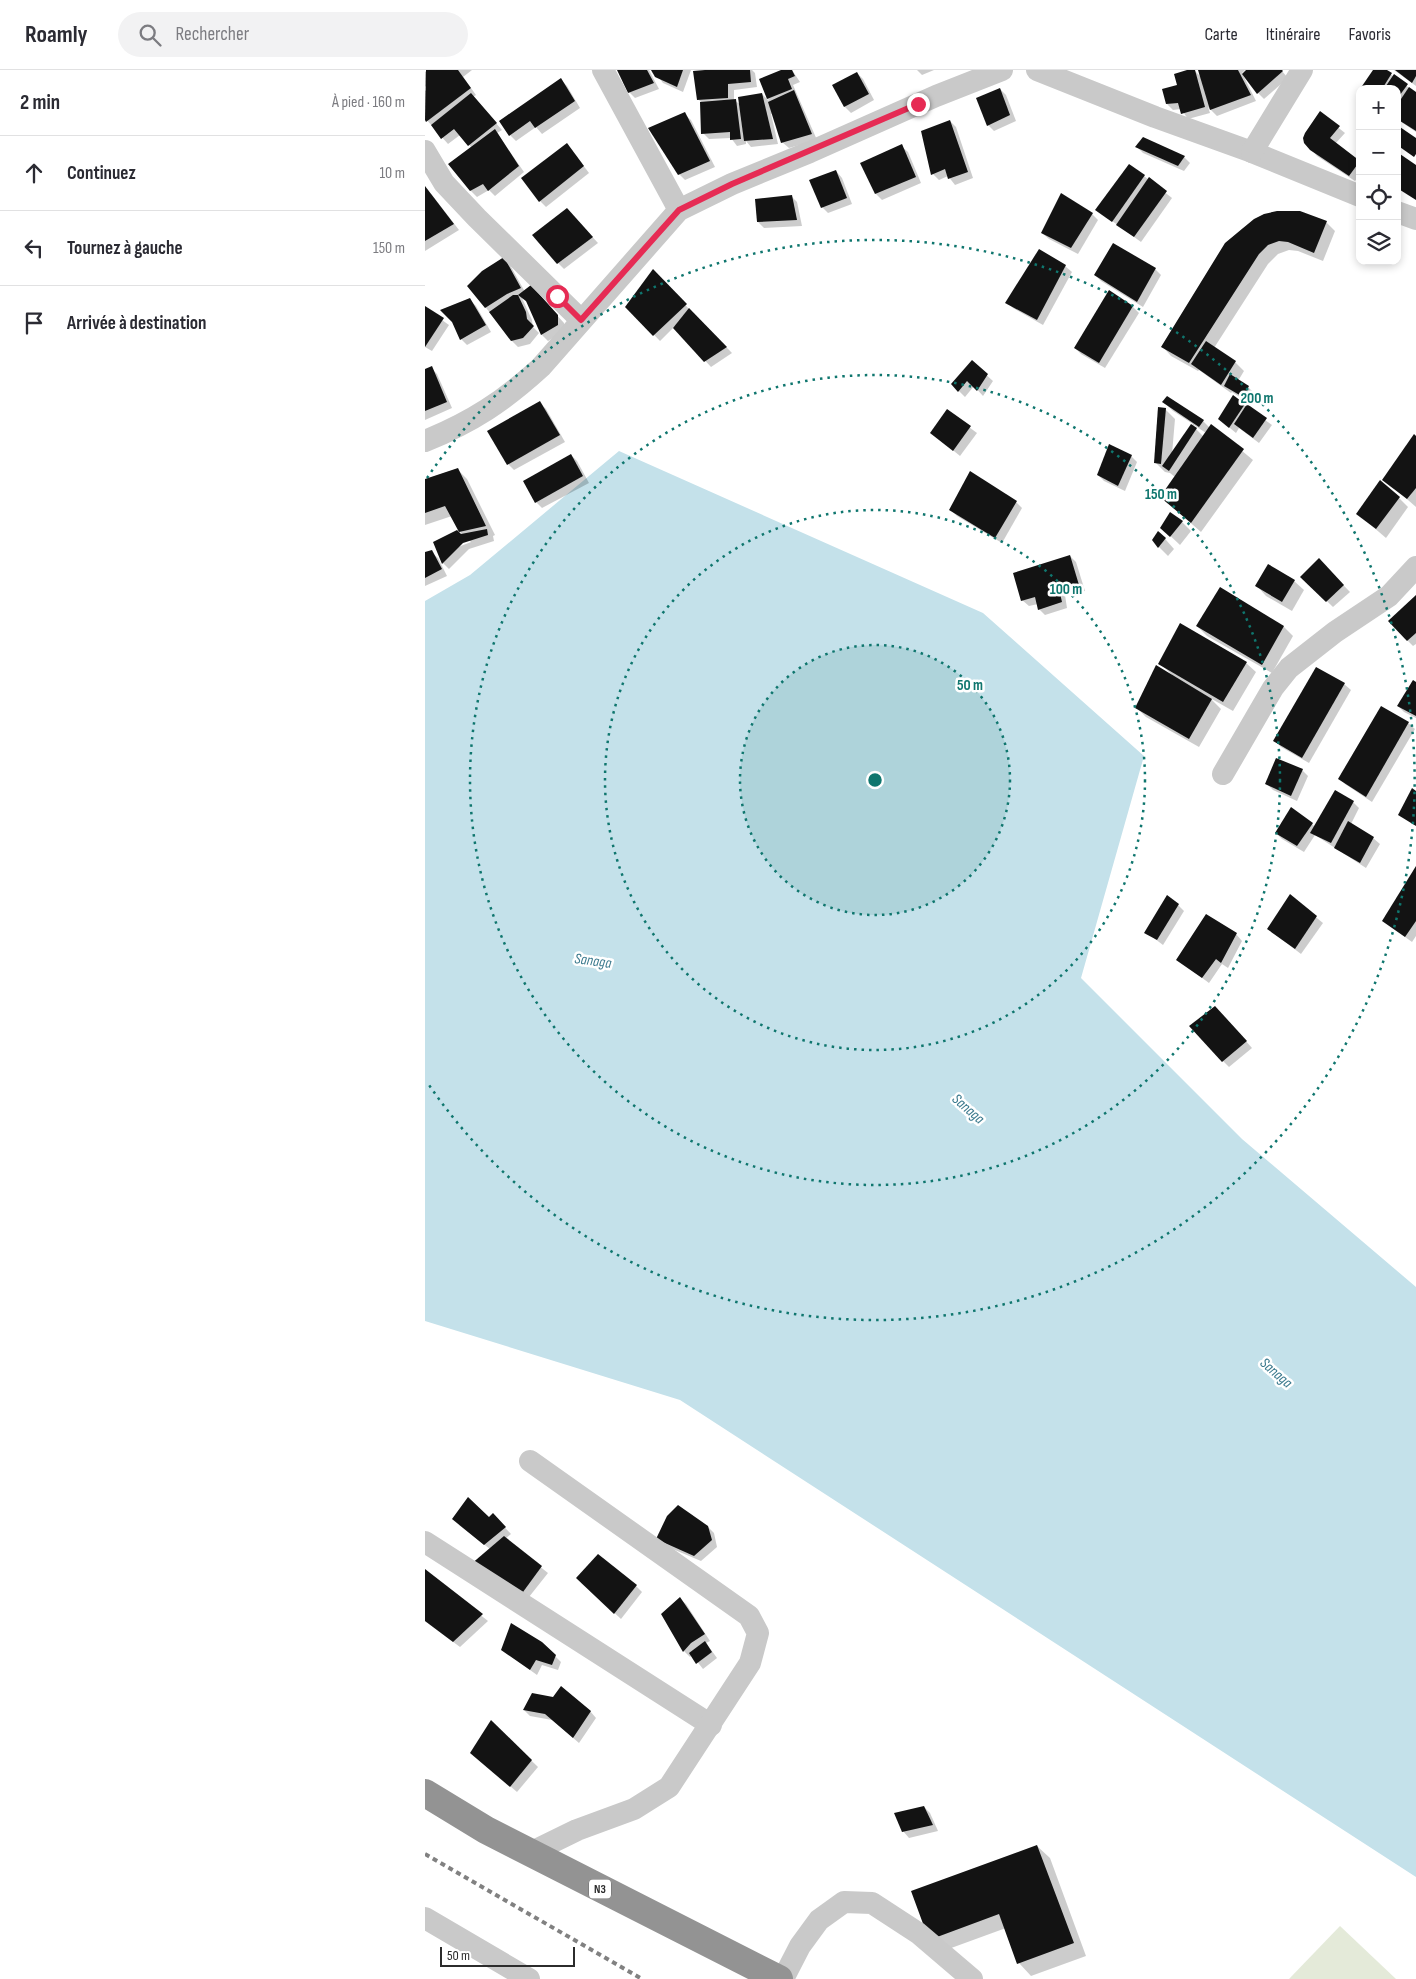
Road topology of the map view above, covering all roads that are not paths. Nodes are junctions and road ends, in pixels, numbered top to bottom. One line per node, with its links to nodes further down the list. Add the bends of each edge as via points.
1 (603, 70): 8 (street)
2 (1002, 70): 8 (street, via 732,184)
3 (1037, 70): 6 (street)
4 (1302, 70): 6 (street)
5 (425, 151): 9 (street, via 444,183)
6 (1252, 152): 7 (street)
7 (1356, 194)
8 (679, 210): 9 (street)
9 (581, 320): 10 (street, via 541,367 486,412)
10 (425, 440)
11 (1416, 567): 12 (street, via 1389,596 1329,636 1289,668 1273,688)
12 (1223, 774)
13 (530, 1462): 15 (street, via 749,1616 757,1632 750,1663)
14 (425, 1542): 15 (street)
15 (711, 1725): 17 (street, via 669,1787 634,1809 577,1830)
16 (430, 1800): 17 (highway, N3)
17 (529, 1853): 20 (highway, N3)
18 (425, 1918): 19 (street)
19 (529, 1979)
20 (779, 1979)
21 (783, 1979): 22 (street, via 800,1946 819,1920 844,1902 872,1903 918,1933)
22 (972, 1979)

